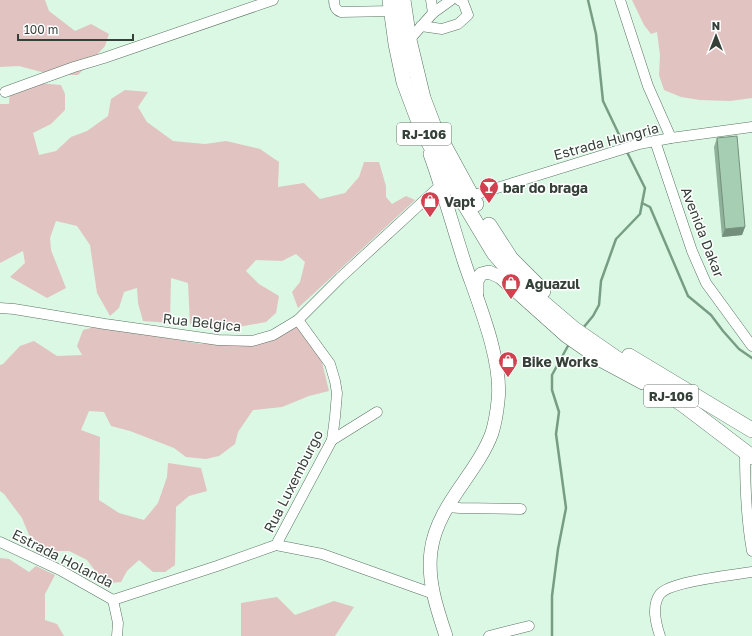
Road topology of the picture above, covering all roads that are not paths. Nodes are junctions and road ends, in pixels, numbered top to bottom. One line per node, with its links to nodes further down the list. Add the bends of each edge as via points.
1 (273, 0): 12 (street)
2 (334, 0): 8 (street, via 334,6 341,12)
3 (403, 0): 11 (highway, RJ-106)
4 (430, 0): 9 (street)
5 (451, 0): 9 (street)
6 (459, 0): 10 (street, via 463,2 468,14 458,24 442,29)
7 (620, 0): 15 (street, via 648,86)
8 (391, 6): 14 (highway, RJ-106, via 404,82)
9 (433, 12): 10 (street)
10 (421, 26): 11 (street)
11 (409, 40): 18 (highway, RJ-106, via 423,98 434,127)
12 (5, 92)
13 (752, 127): 15 (street, Estrada Hungria)
14 (422, 130): 17 (main road); 22 (highway, RJ-106, via 494,253 520,283)
15 (671, 138): 16 (street, Estrada Hungria)
16 (655, 141): 18 (street, Estrada Hungria); 23 (street, Avenida Dakar, via 692,251 706,283)
17 (440, 185): 19 (main road); 21 (street, Rua Belgica)
18 (471, 196): 22 (highway, RJ-106, via 511,259)
19 (477, 299): 22 (main road, via 479,276 484,273 496,275 506,281 530,305); 28 (main road, via 496,364 498,399 492,432 486,445)
20 (0, 308): 21 (street, Rua Belgica, via 142,330 239,341 252,341 273,335)
21 (298, 320): 26 (street, Rua Luxemburgo, via 330,364 335,380 337,393)
22 (580, 334): 25 (highway, RJ-106, via 640,363); 27 (highway, RJ-106, via 666,393)
23 (752, 346)
24 (378, 412): 26 (street)
25 (752, 430)
26 (332, 440): 31 (street, Rua Luxemburgo)
27 (749, 455): 32 (street, via 745,485)
28 (447, 507): 29 (street); 34 (main road, via 431,550)
29 (521, 509)
30 (0, 542): 35 (street, Estrada Holanda, via 60,570)
31 (276, 545): 34 (street, via 322,554); 35 (street)
32 (752, 551)
33 (752, 572): 40 (street, via 683,583 660,594 655,613)
34 (434, 594): 38 (main road)
35 (113, 600): 37 (street, via 118,623)
36 (529, 626): 39 (street)
37 (117, 636)
38 (446, 636)
39 (489, 636)
40 (660, 636)

